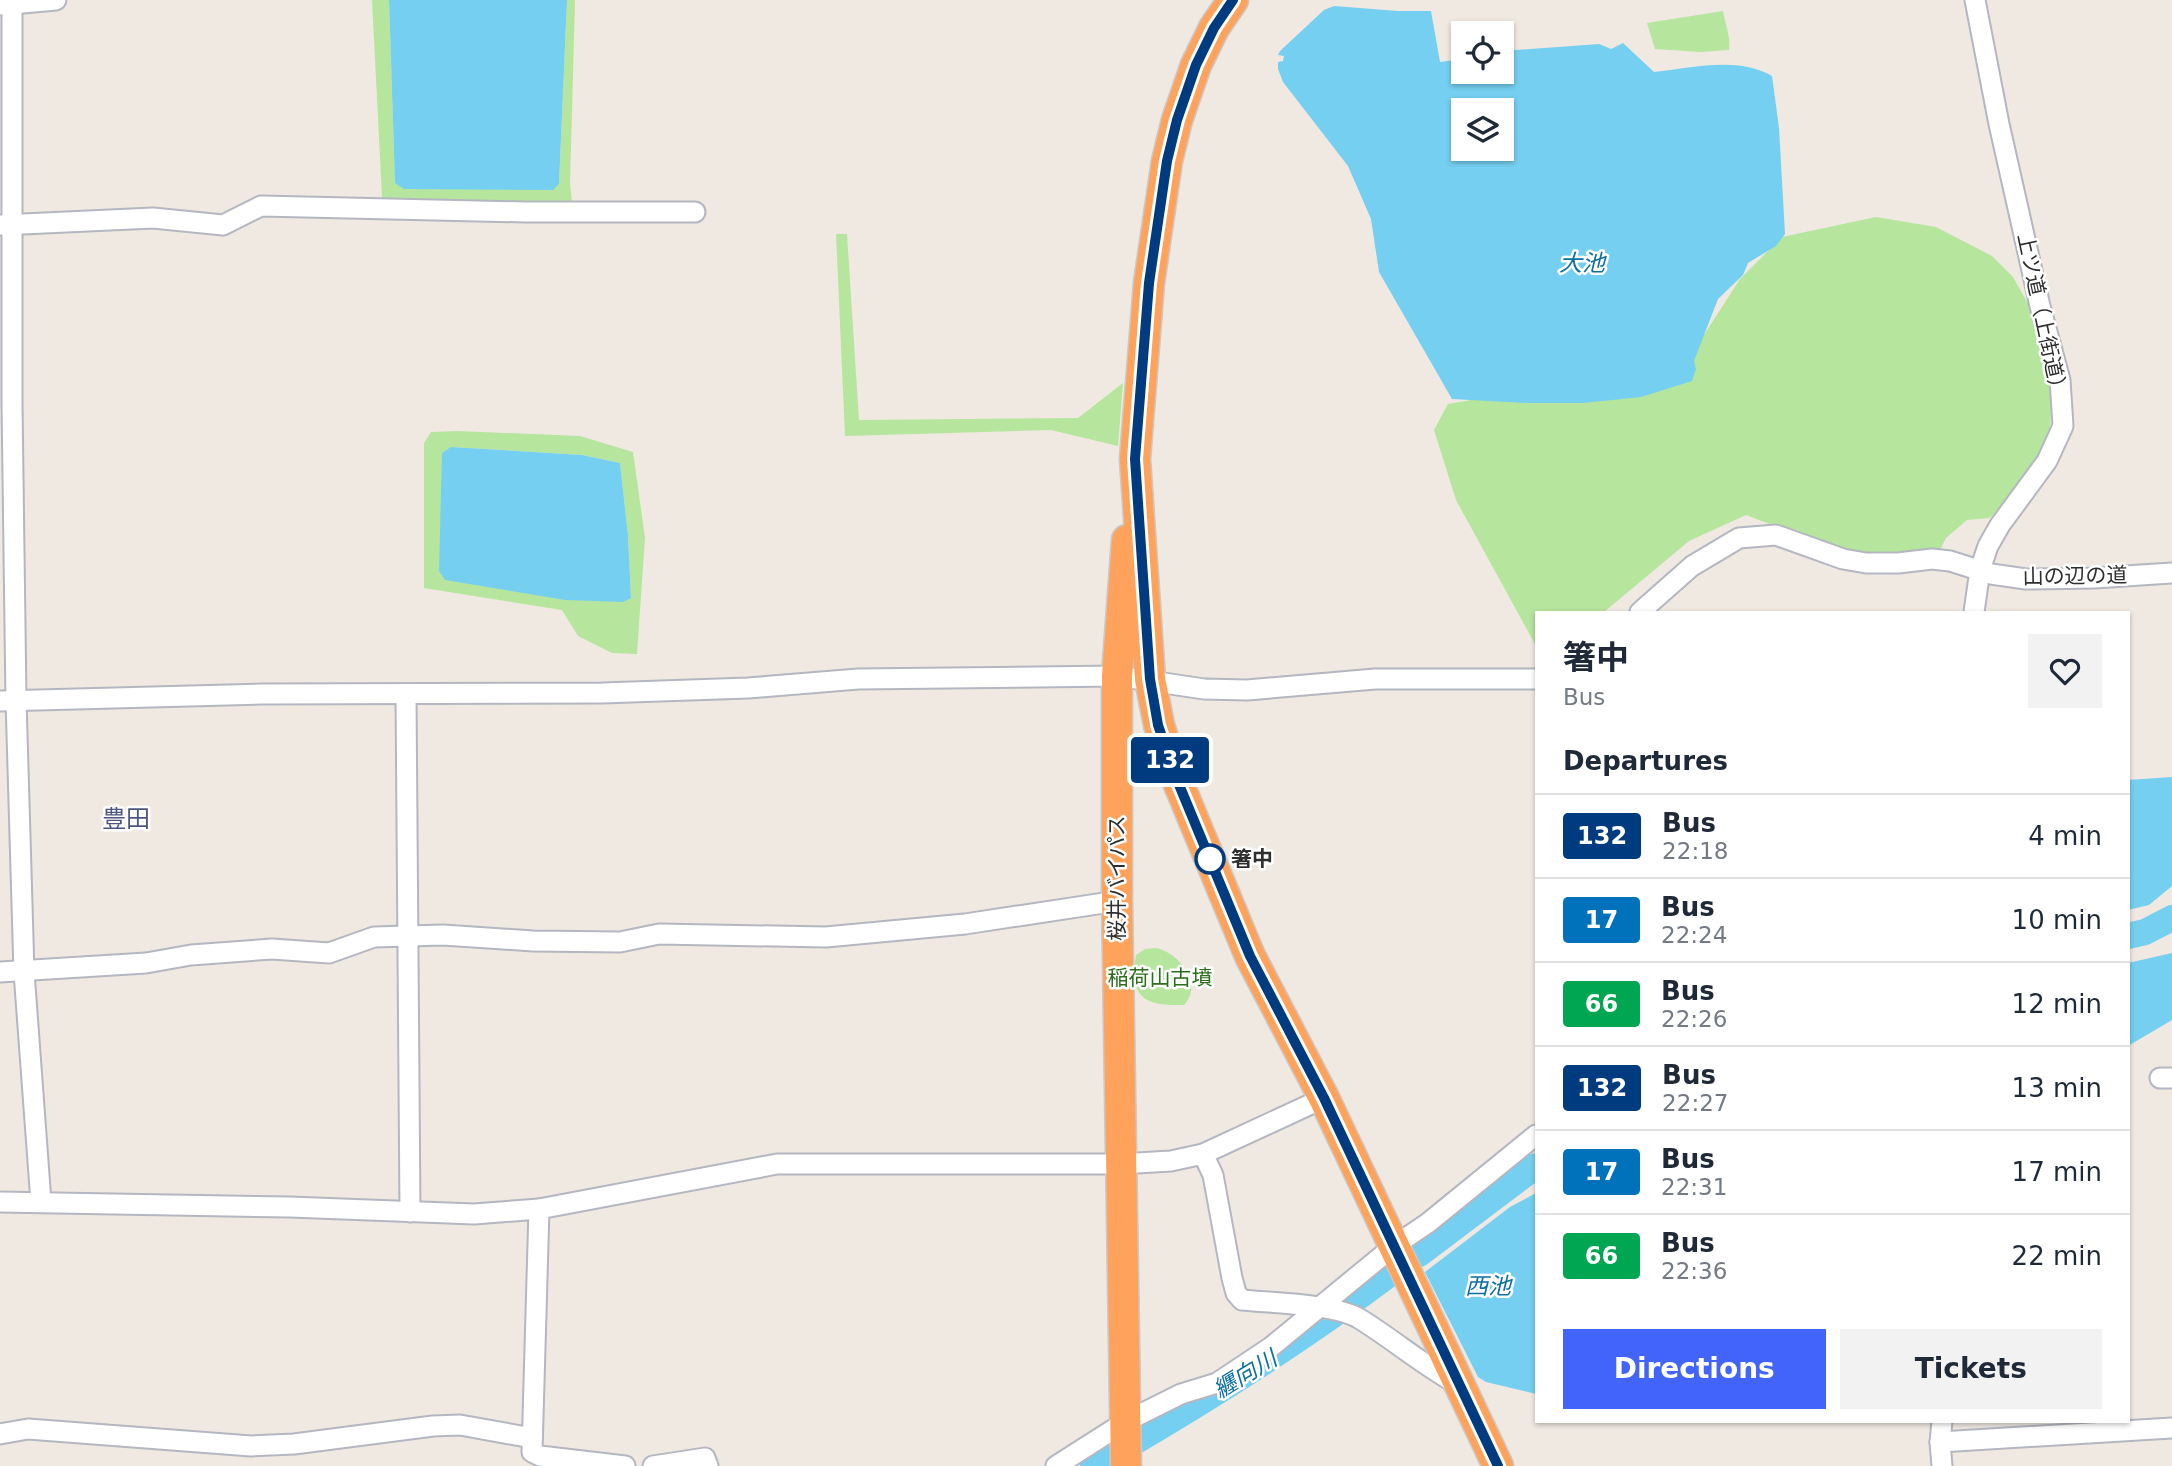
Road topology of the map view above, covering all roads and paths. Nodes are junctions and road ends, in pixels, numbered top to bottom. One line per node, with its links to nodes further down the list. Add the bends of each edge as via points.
1 (56, 0): 4 (street)
2 (1233, 0): 8 (highway, via 1196,65 1167,161 1149,283)
3 (1975, 0): 9 (street, 上ツ道（上街道）, via 1999,124 2060,380 2063,426 2047,461 1994,536)
4 (8, 3): 6 (street)
5 (695, 212): 6 (street, via 261,206 223,225 153,218)
6 (6, 225): 7 (street)
7 (6, 404): 17 (street)
8 (1135, 459): 13 (highway, 桜井バイパス); 14 (highway)
9 (1980, 570): 10 (street, 山の辺の道, via 2026,579); 11 (street, 山の辺の道, via 1932,559 1866,564 1776,535 1739,538 1692,566); 12 (street, 上ツ道（上街道）)
10 (2172, 573)
11 (1641, 611)
12 (1974, 611)
13 (1117, 676): 14 (street); 16 (street, via 859,679 602,693); 18 (highway, 桜井バイパス)
14 (1150, 679): 15 (street, via 1204,689 1247,690 1375,679); 22 (highway, via 1158,725 1175,775 1244,943)
15 (1535, 679)
16 (406, 694): 17 (street); 19 (street)
17 (8, 700): 21 (street)
18 (1117, 901): 19 (street, via 965,924 826,937 659,934 620,942); 25 (highway, 桜井バイパス)
19 (410, 936): 21 (street, via 374,937 328,953 272,949); 29 (street)
20 (0, 972): 21 (street)
21 (24, 972): 27 (street)
22 (1324, 1098): 24 (street); 30 (highway)
23 (1535, 1136): 30 (street)
24 (1203, 1154): 25 (street); 31 (street, via 1213,1175 1236,1293 1242,1300)
25 (1120, 1164): 28 (street, via 778,1164); 35 (highway, 桜井バイパス)
26 (0, 1202): 27 (street)
27 (41, 1202): 29 (street)
28 (539, 1209): 29 (street); 37 (street)
29 (410, 1212)
30 (1394, 1247): 31 (street); 32 (highway)
31 (1324, 1307): 32 (street, via 1358,1318); 35 (street, via 1217,1383 1181,1394)
32 (1459, 1385): 44 (highway)
33 (1942, 1423): 38 (street)
34 (2172, 1428): 38 (street)
35 (1125, 1429): 42 (street); 43 (highway, 桜井バイパス)
36 (0, 1434): 37 (street, via 28,1429 251,1446 460,1425)
37 (532, 1437): 39 (street, via 532,1452 540,1456)
38 (1940, 1443): 45 (street)
39 (625, 1466)
40 (653, 1466): 41 (street, via 705,1458)
41 (708, 1466)
42 (1056, 1466)
43 (1126, 1466)
44 (1498, 1466)
45 (1942, 1466)

